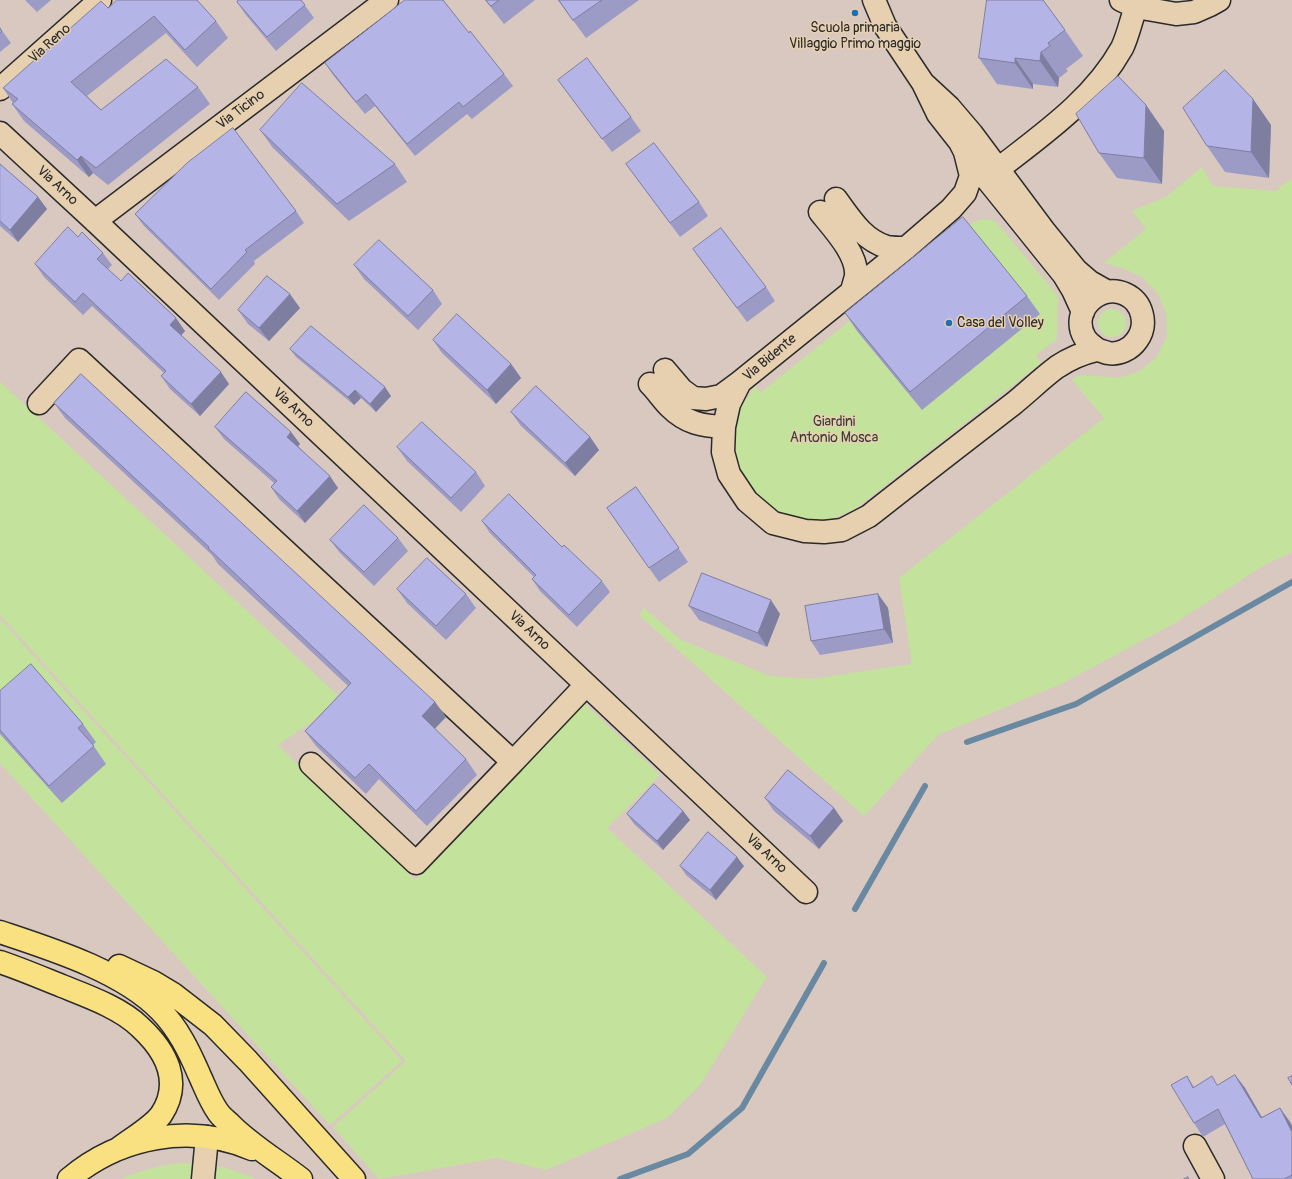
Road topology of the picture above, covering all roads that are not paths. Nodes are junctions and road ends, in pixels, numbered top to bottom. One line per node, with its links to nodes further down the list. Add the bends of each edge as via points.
1 (100, 0): 7 (street, Via Reno)
2 (387, 0): 11 (street, Via Ticino)
3 (874, 0): 6 (street, Via Bidente, via 885,26)
4 (1219, 0): 5 (street, via 1194,12 1176,14)
5 (1128, 4): 10 (street, via 1122,47 1100,79 1071,112)
6 (923, 83): 9 (street, Via Bidente, via 938,114); 10 (street, Via Bidente, via 949,107 972,134)
7 (0, 88)
8 (0, 133): 11 (street, Via Arno)
9 (966, 152): 12 (street, Via Bidente, via 971,176 965,193 951,209); 15 (street, Via Bidente, via 1064,275)
10 (997, 170): 14 (street, Via Bidente, via 1076,270)
11 (95, 221): 20 (street, Via Arno)
12 (906, 248): 13 (street, Via Bidente); 13 (street, via 888,247 870,240 828,205 852,255 856,274)
13 (852, 291): 17 (street, Via Bidente)
14 (1106, 292): 15 (street, via 1096,295 1088,302); 16 (street, Via Bidente, via 1117,291 1127,294 1135,301 1141,310 1142,331 1137,341 1119,353)
15 (1083, 312): 16 (street, Via Bidente, via 1081,320 1084,337)
16 (1098, 350): 19 (street, Via Bidente, via 1080,355 1058,366 869,516 842,530 805,531 773,523 747,501 729,474 723,452)
17 (740, 382): 19 (street, Via Bidente, via 729,404); 19 (street, via 721,396 706,399 693,398 657,377 670,407 687,420 707,426)
18 (39, 403): 21 (street, via 79,360)
19 (724, 427)
20 (586, 685): 21 (street); 23 (street, Via Arno)
21 (513, 762): 22 (street, via 416,863)
22 (311, 764)
23 (806, 892)
24 (0, 932): 25 (main road)
25 (48, 948): 30 (main road, via 114,976 160,1009 173,1024 188,1049 218,1113 256,1148); 34 (main road, via 109,962 173,994 213,1025)
26 (0, 962): 29 (main road, via 97,1000 140,1026 161,1049 170,1068 171,1090 167,1105 160,1116)
27 (207, 1136): 29 (main road, via 176,1135 153,1138); 30 (main road, via 246,1146); 32 (street)
28 (1195, 1146): 35 (street)
29 (118, 1148): 31 (main road, via 89,1164)
30 (276, 1161): 33 (main road)
31 (70, 1179)
32 (203, 1179)
33 (301, 1179)
34 (354, 1179)
35 (1213, 1179)

